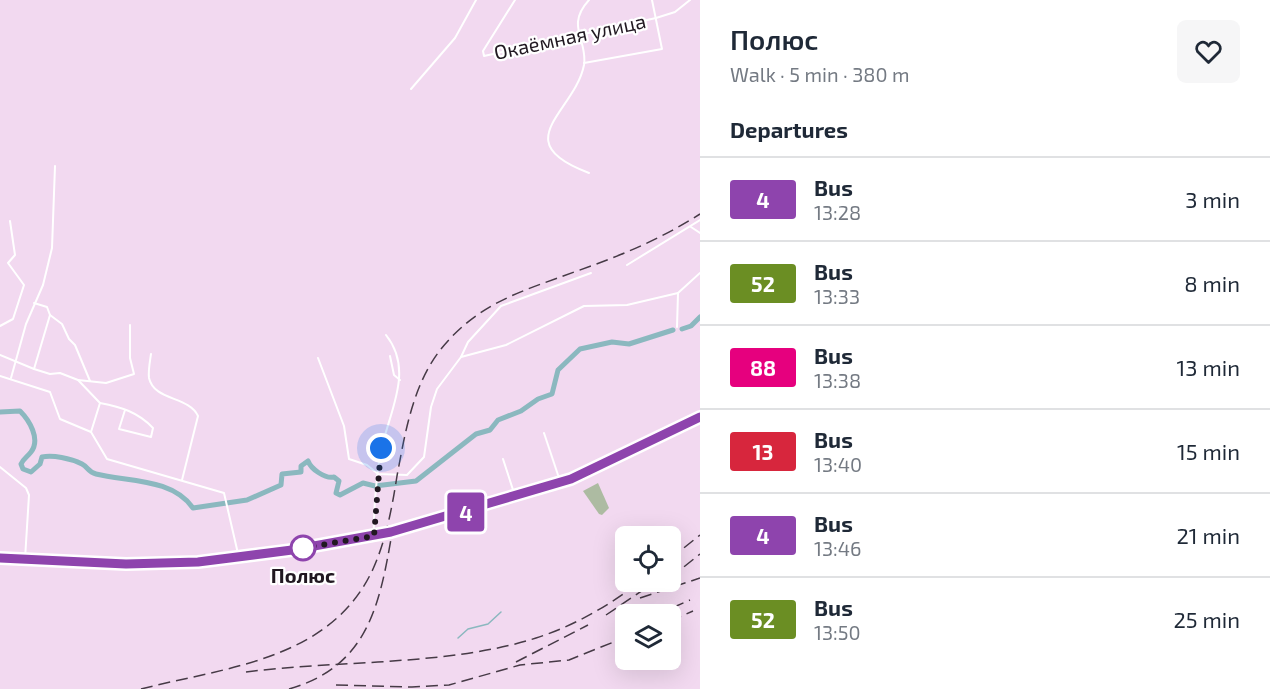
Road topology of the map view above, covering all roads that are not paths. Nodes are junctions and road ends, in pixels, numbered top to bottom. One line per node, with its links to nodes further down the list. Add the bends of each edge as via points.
1 (476, 0): 9 (street, via 455,38)
2 (515, 0): 7 (street, Окаёмная улица, via 483,51 486,56)
3 (589, 0): 7 (street, via 578,20)
4 (652, 0): 6 (street)
5 (690, 0): 6 (street, Окаёмная улица, via 675,12)
6 (656, 18): 7 (street, Окаёмная улица); 8 (street, via 662,49)
7 (578, 36): 8 (street)
8 (584, 63): 11 (street, via 567,102 553,119 549,139 556,157)
9 (411, 89)
10 (55, 166): 20 (street, via 52,248)
11 (589, 173)
12 (10, 220): 23 (street, via 15,255 8,263 24,285 13,319)
13 (700, 220): 14 (street)
14 (691, 227): 15 (street); 16 (street)
15 (700, 233)
16 (627, 265)
17 (591, 273): 29 (street, via 501,306 468,342)
18 (700, 273): 19 (street)
19 (678, 293): 24 (street); 29 (street, via 627,304 584,306 506,345)
20 (34, 303): 21 (street, via 47,307); 31 (street)
21 (50, 315): 32 (street); 37 (street, via 62,324 75,345)
22 (130, 325): 37 (street, via 134,374 106,383)
23 (0, 326)
24 (677, 327)
25 (386, 335): 36 (street, via 394,345)
26 (151, 354): 46 (street, via 149,379 156,389 186,404 198,417)
27 (0, 355): 31 (street)
28 (390, 356): 36 (street, via 394,375)
29 (461, 357): 45 (street, via 437,389 424,458 407,475)
30 (318, 358): 45 (street, via 344,426 349,459)
31 (18, 361): 32 (street); 34 (street)
32 (34, 369): 35 (street, via 50,374 60,372)
33 (0, 376): 34 (street)
34 (11, 379): 41 (street, via 50,392 60,418)
35 (78, 380): 37 (street); 38 (street)
36 (400, 380): 45 (street, via 381,448)
37 (91, 382)
38 (100, 403): 39 (street); 41 (street)
39 (125, 410): 39 (street, via 119,429 152,437 153,428)
40 (700, 417): 47 (main road)
41 (91, 432): 46 (street, via 107,459)
42 (544, 433): 47 (street)
43 (503, 459): 48 (street)
44 (0, 467): 52 (street, via 29,495)
45 (378, 474): 49 (street)
46 (182, 480): 51 (street, via 216,489 226,498)
47 (561, 482): 48 (main road)
48 (515, 496): 49 (main road)
49 (374, 536): 51 (main road)
50 (0, 558): 52 (main road)
51 (239, 558): 52 (main road, via 126,564)
52 (25, 560)

